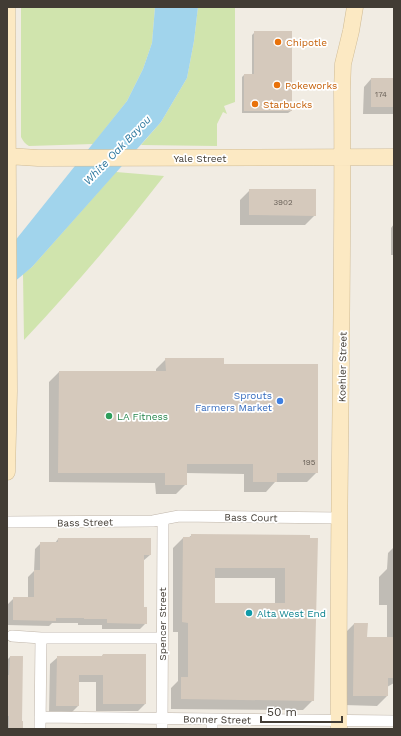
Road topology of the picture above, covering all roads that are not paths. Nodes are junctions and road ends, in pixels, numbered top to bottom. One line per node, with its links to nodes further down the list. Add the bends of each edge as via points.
1 (7, 7): 3 (main road)
2 (355, 7): 4 (main road, Koehler Street, via 343,64)
3 (7, 156): 4 (main road, Yale Street); 6 (main road)
4 (342, 157): 5 (main road, Yale Street); 7 (main road, Koehler Street)
5 (394, 157)
6 (7, 472)
7 (340, 518): 8 (street, Bass Court, via 179,516); 17 (main road, Koehler Street)
8 (163, 520): 9 (street, Bass Street); 12 (street, Spencer Street)
9 (7, 522)
10 (12, 636): 11 (street)
11 (41, 638): 12 (street); 13 (street)
12 (162, 638): 15 (street, Spencer Street)
13 (40, 717): 15 (street, Bonner Street); 18 (street)
14 (394, 721): 17 (street, Bonner Street)
15 (162, 724): 16 (street, Bonner Street)
16 (212, 724): 17 (street, Bonner Street)
17 (339, 724)
18 (40, 729)

